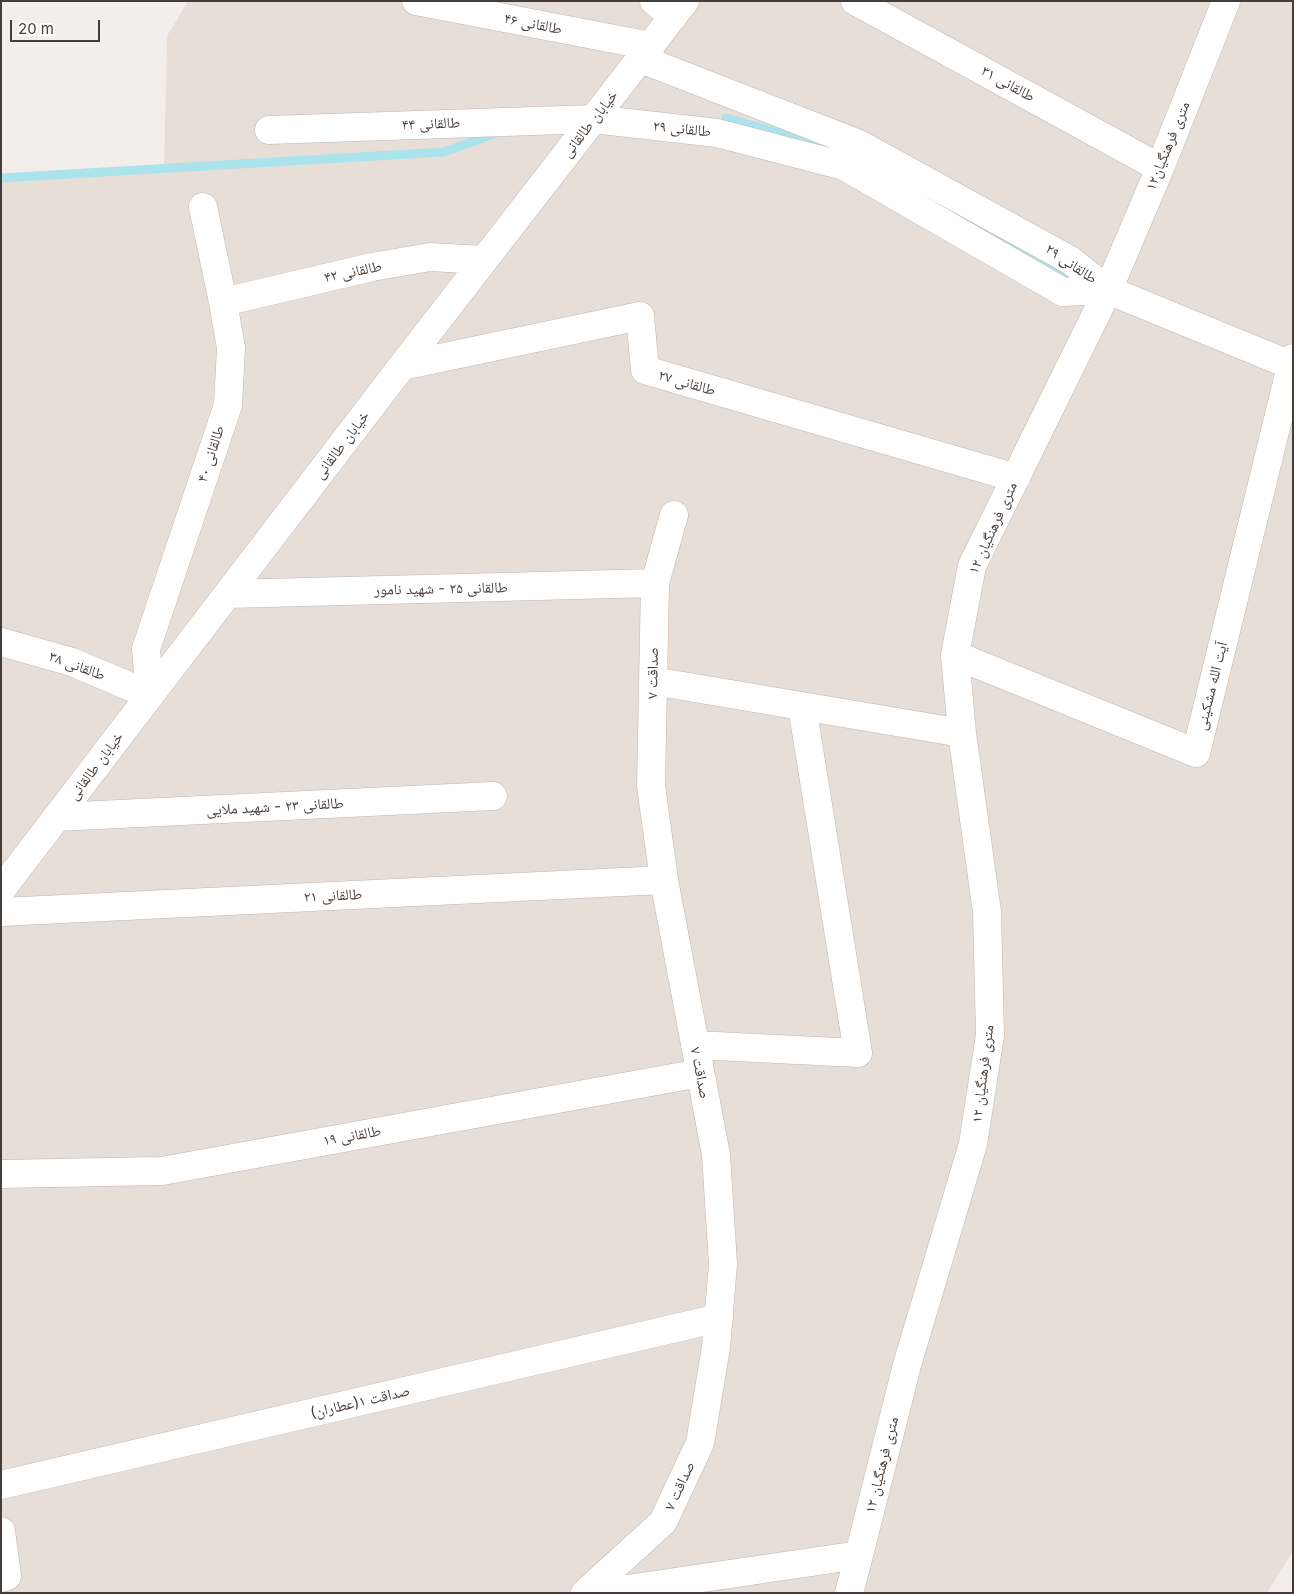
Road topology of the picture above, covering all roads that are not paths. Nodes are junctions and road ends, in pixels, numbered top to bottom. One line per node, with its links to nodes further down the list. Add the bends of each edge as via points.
1 (416, 1): 5 (street, طالقانی ۴۶)
2 (855, 1): 8 (street, طالقانی ۳۱)
3 (1226, 1): 8 (street, ۱۲متری فرهنگیان)
4 (671, 6): 5 (street, خیابان طالقانی)
5 (646, 52): 6 (street, خیابان طالقانی); 11 (street, طالقانی ۲۹, via 859,144 1070,260)
6 (594, 119): 7 (street, طالقانی ۴۴); 10 (street, خیابان طالقانی); 11 (street, طالقانی ۲۹, via 717,133 844,166 1063,292)
7 (269, 130)
8 (1160, 168): 11 (street, ۱۲متری فرهنگیان)
9 (203, 207): 12 (street, طالقانی ۴۰)
10 (484, 260): 12 (street, طالقانی ۴۲, via 430,257 372,267); 14 (street, خیابان طالقانی)
11 (1108, 290): 13 (street, آیت الله مشکینی); 15 (street, ۱۲ متری فرهنگیان)
12 (223, 302): 22 (street, طالقانی ۴۰, via 231,348 228,405 146,649)
13 (1292, 363): 20 (street, آیت الله مشکینی, via 1196,753)
14 (402, 366): 15 (street, طالقانی ۲۷, via 640,316 645,370); 18 (street, خیابان طالقانی)
15 (1016, 478): 20 (street, ۱۲ متری فرهنگیان, via 972,566)
16 (674, 515): 17 (street, صداقت ۷)
17 (654, 583): 18 (street, طالقانی ۲۵ - شهید نامور); 21 (street, صداقت ۷)
18 (228, 594): 22 (street, خیابان طالقانی)
19 (1, 642): 22 (street, طالقانی ۳۸, via 72,662)
20 (955, 655): 24 (street, ۱۲ متری فرهنگیان)
21 (653, 681): 23 (street); 27 (street, صداقت ۷, via 651,786)
22 (150, 695): 26 (street, خیابان طالقانی)
23 (802, 706): 24 (street); 30 (street, via 858,1054)
24 (962, 733): 36 (street, ۱۲ متری فرهنگیان, via 987,912 990,1034 973,1144 907,1364)
25 (493, 796): 26 (street, طالقانی ۲۳ - شهید ملایی)
26 (57, 817): 28 (street, خیابان طالقانی)
27 (664, 880): 29 (street, طالقانی ۲۱); 30 (street, صداقت ۷)
28 (1, 890)
29 (1, 912)
30 (695, 1046): 31 (street, صداقت ۷)
31 (700, 1073): 32 (street, طالقانی ۱۹, via 162,1171); 33 (street, صداقت ۷, via 716,1155 723,1264)
32 (1, 1174)
33 (719, 1318): 34 (street, صداقت ۱(عطاران)); 38 (street, صداقت ۷, via 700,1443 663,1522)
34 (1, 1485)
35 (1, 1531): 37 (street, via 7,1576)
36 (859, 1556): 39 (street); 40 (street, ۱۲ متری فرهنگیان)
37 (1, 1578)
38 (585, 1593)
39 (600, 1593)
40 (849, 1593)

